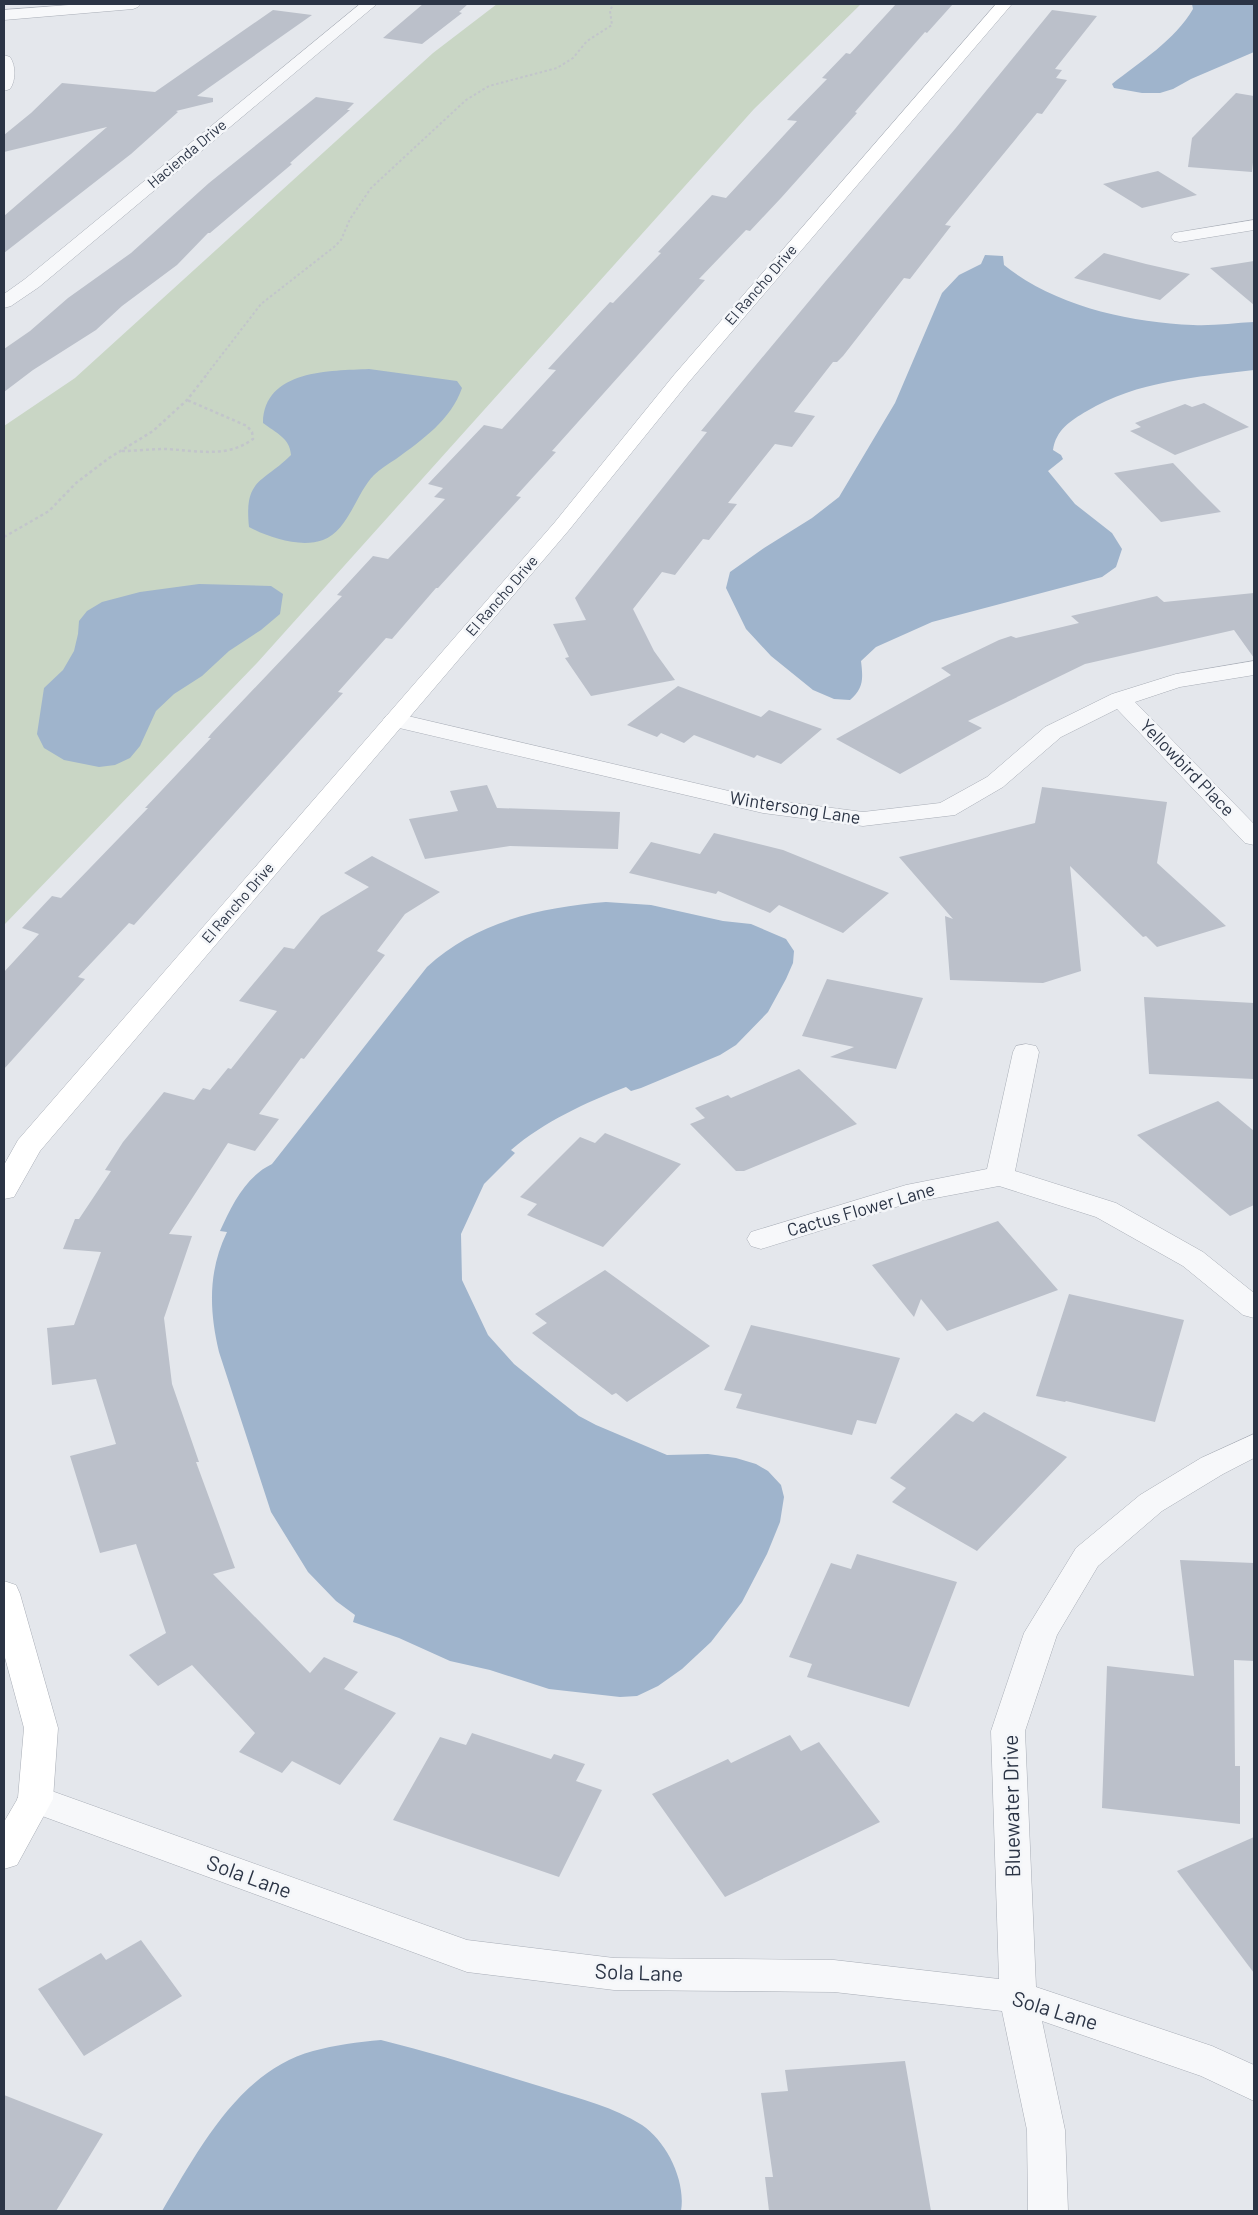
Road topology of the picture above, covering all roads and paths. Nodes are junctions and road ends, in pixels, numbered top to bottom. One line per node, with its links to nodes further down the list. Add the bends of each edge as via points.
1 (133, 4): 5 (street)
2 (369, 4): 11 (street, Hacienda Drive)
3 (613, 4): 13 (path, via 610,11 612,25 587,41 574,58 557,68 501,82 466,100 371,188 350,219 341,240 261,304)
4 (1004, 4): 18 (street, El Rancho Drive, via 681,379 562,526)
5 (4, 15)
6 (4, 60): 7 (street, via 7,78)
7 (4, 86)
8 (1254, 225): 9 (street)
9 (1180, 237)
10 (4, 278): 11 (street)
11 (32, 283): 12 (street, Hacienda Drive)
12 (4, 302)
13 (187, 400): 14 (path, via 153,431); 14 (path, via 247,426 253,439 235,449 213,452)
14 (121, 451): 15 (path, via 76,483 37,520)
15 (4, 537)
16 (1254, 668): 17 (street, Wintersong Lane, via 1176,681)
17 (1120, 699): 18 (street, Wintersong Lane, via 1054,732 996,782 946,810 863,820 763,806); 19 (street, Yellowbird Place)
18 (395, 720): 22 (street, El Rancho Drive, via 28,1146)
19 (1254, 838)
20 (1026, 1052): 21 (street)
21 (1000, 1176): 23 (street, Cactus Flower Lane, via 906,1194); 24 (street, Cactus Flower Lane, via 1106,1210 1193,1259)
22 (4, 1190)
23 (761, 1239)
24 (1254, 1308)
25 (1254, 1445): 29 (street, Bluewater Drive, via 1151,1502 1087,1557 1041,1633 1008,1731)
26 (4, 1594): 27 (street, via 41,1728)
27 (34, 1799): 28 (street); 29 (street, Sola Lane, via 467,1956 614,1974 834,1976)
28 (4, 1854)
29 (1018, 1997): 30 (street, Sola Lane, via 1212,2063); 31 (street, Bluewater Drive, via 1046,2130)
30 (1254, 2084)
31 (1048, 2211)

